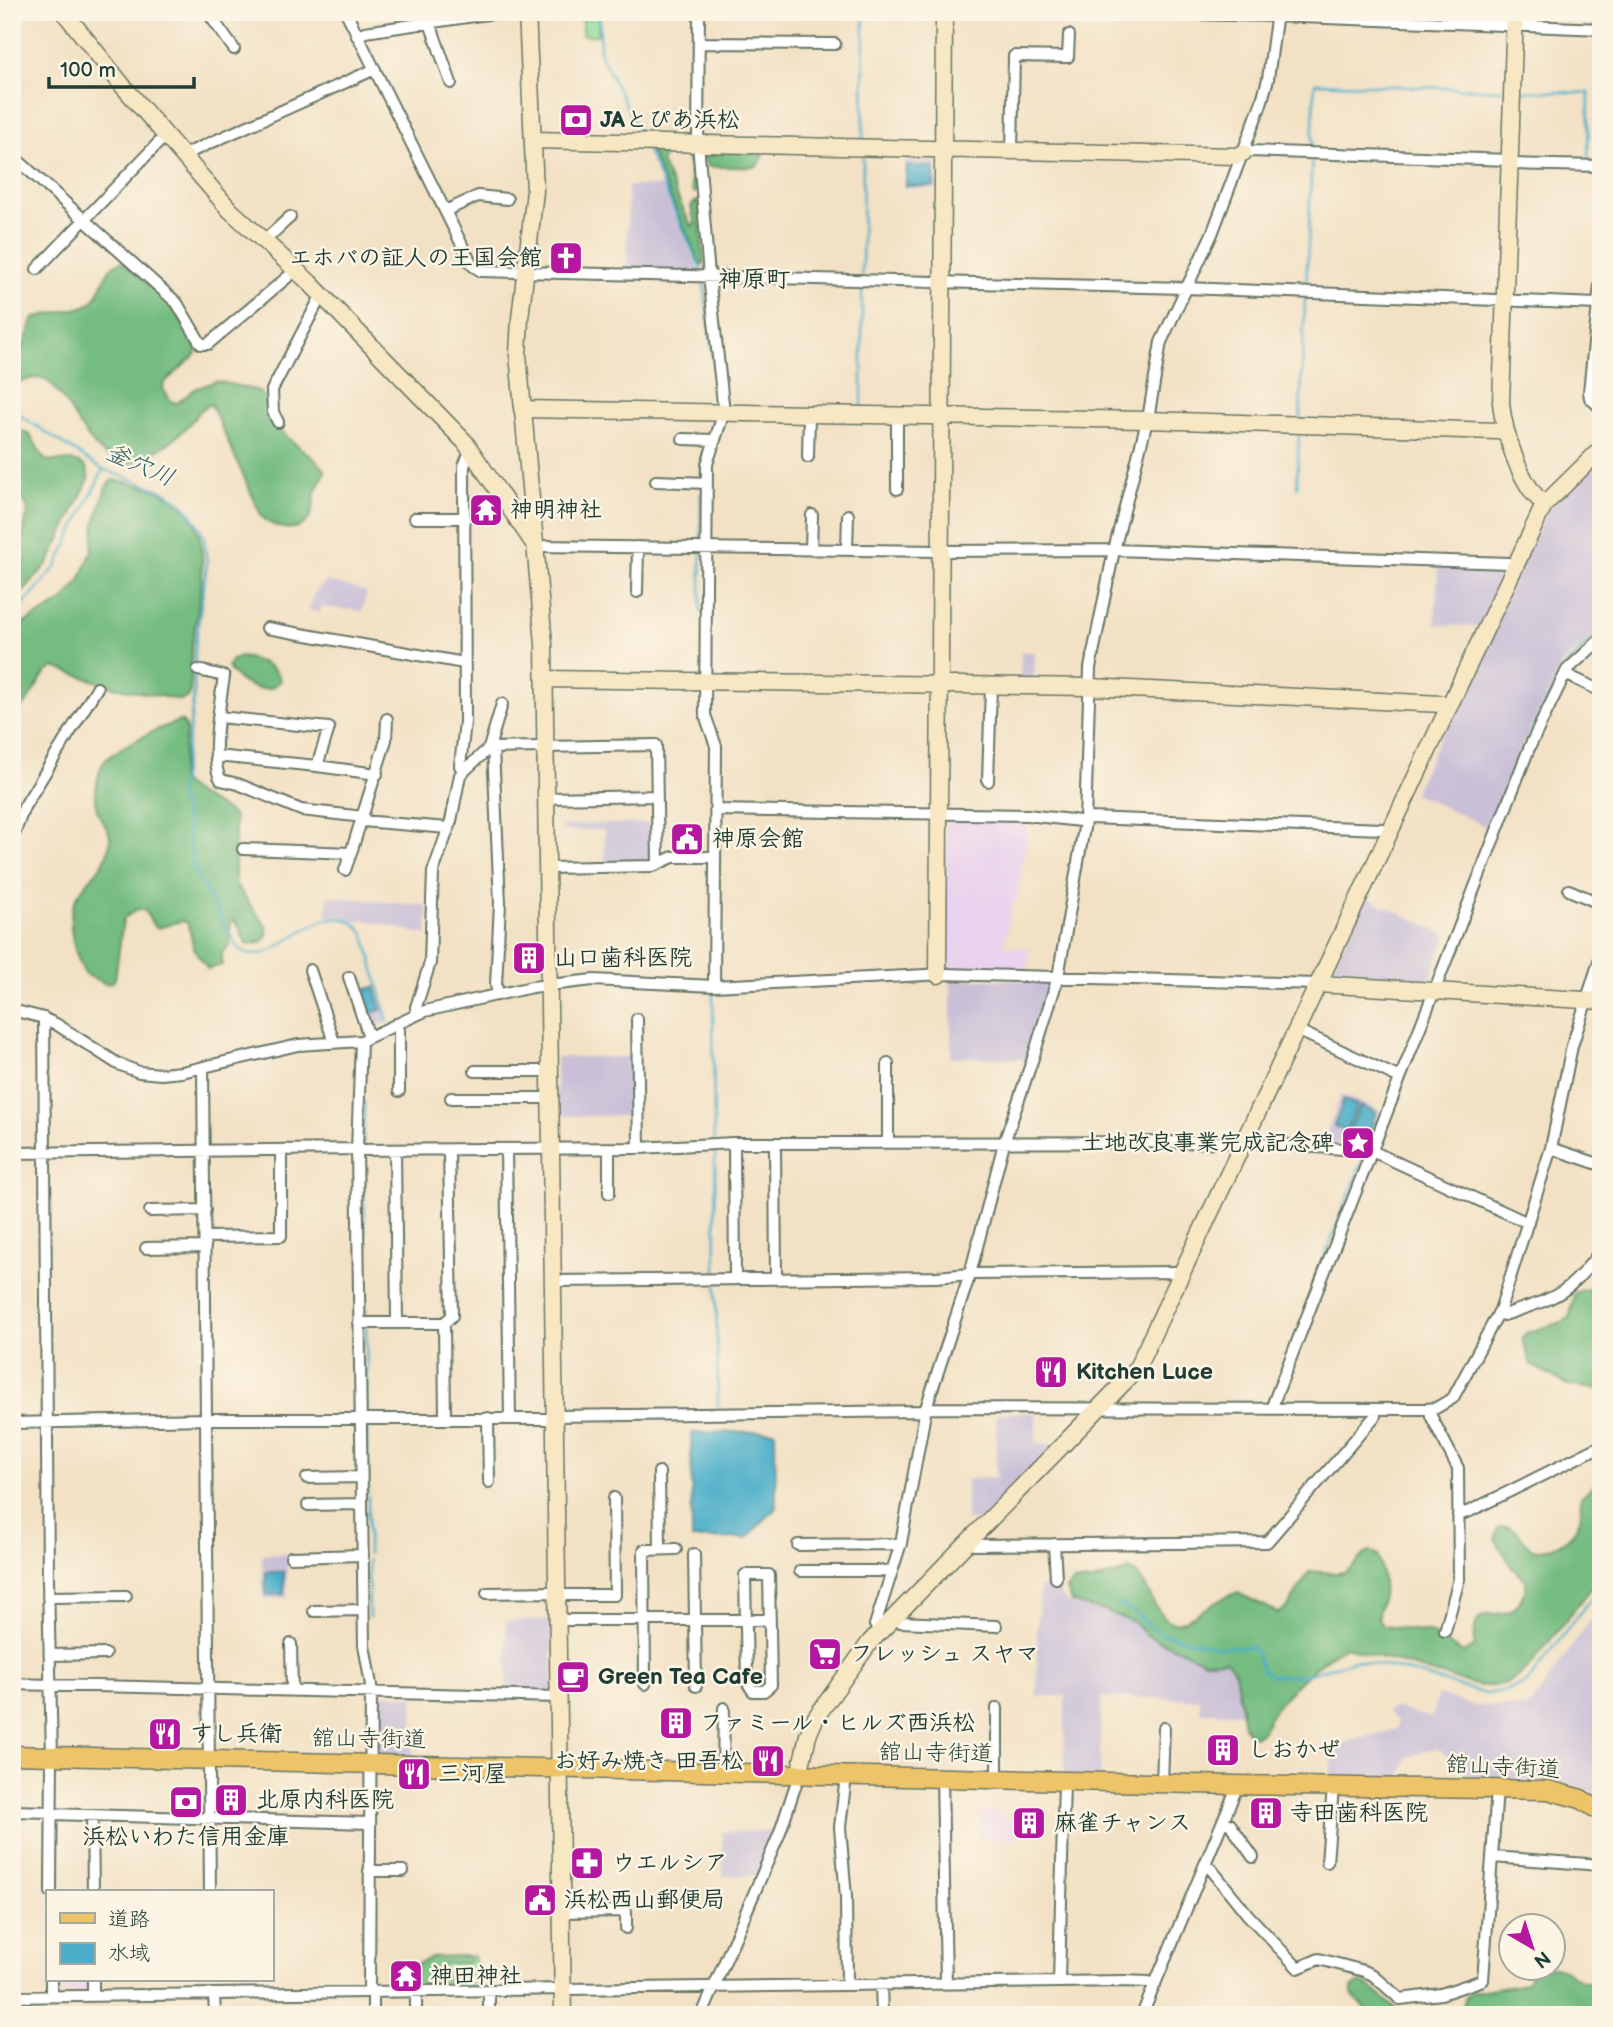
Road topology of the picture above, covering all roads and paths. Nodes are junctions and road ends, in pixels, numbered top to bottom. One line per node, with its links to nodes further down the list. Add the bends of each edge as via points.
1 (64, 12): 21 (street)
2 (230, 12): 10 (street)
3 (345, 12): 15 (street)
4 (501, 12): 11 (street)
5 (527, 12): 22 (street)
6 (699, 12): 16 (street)
7 (944, 12): 24 (street)
8 (1110, 12): 9 (street)
9 (1277, 14): 12 (street); 26 (street, via 1265,92)
10 (211, 17): 18 (street)
11 (430, 23): 15 (street); 20 (street)
12 (1519, 23): 13 (street); 29 (street)
13 (1601, 29)
14 (1069, 35): 25 (street, via 1068,57 1014,56)
15 (358, 36): 19 (street)
16 (699, 43): 17 (street); 23 (street)
17 (835, 44)
18 (234, 49)
19 (374, 69): 28 (street); 32 (street)
20 (451, 83)
21 (165, 136): 28 (street); 34 (street)
22 (533, 140): 23 (street); 38 (street, via 535,205)
23 (698, 143): 24 (street); 40 (street)
24 (943, 149): 25 (street); 41 (street)
25 (1012, 150): 26 (street)
26 (1243, 153): 29 (street); 42 (street)
27 (12, 155): 34 (street)
28 (183, 157): 35 (street)
29 (1510, 162): 30 (street); 44 (street)
30 (1601, 166)
31 (507, 199): 32 (street, via 478,196)
32 (445, 211): 38 (street, via 476,269)
33 (290, 217): 35 (street)
34 (84, 220): 36 (street); 37 (street, via 177,303 201,344 208,344)
35 (263, 242): 37 (street)
36 (37, 269)
37 (296, 270): 43 (street)
38 (526, 273): 40 (street); 47 (street, via 518,342)
39 (1601, 275): 45 (street)
40 (709, 276): 41 (street); 48 (street)
41 (942, 282): 42 (street); 51 (street)
42 (1186, 288): 44 (street); 52 (street, via 1161,342)
43 (323, 296): 53 (street, via 272,390); 58 (street)
44 (1505, 300): 45 (street); 54 (street)
45 (1598, 304): 46 (street, via 1589,392)
46 (1601, 408)
47 (522, 409): 48 (street); 68 (street)
48 (724, 412): 49 (street); 56 (street)
49 (809, 415): 50 (street); 59 (street)
50 (897, 416): 51 (street); 62 (street)
51 (941, 416): 52 (street); 74 (street)
52 (1147, 419): 54 (street); 73 (street)
53 (278, 422)
54 (1505, 429): 63 (street, via 1519,467)
55 (682, 439): 56 (street)
56 (715, 440): 61 (street)
57 (1601, 449): 63 (street)
58 (473, 452): 67 (street, via 464,466); 68 (street)
59 (808, 457)
60 (656, 481): 61 (street)
61 (707, 483): 70 (street)
62 (897, 489)
63 (1544, 504): 75 (street)
64 (812, 515): 71 (street)
65 (848, 515): 72 (street)
66 (415, 518): 67 (street)
67 (463, 518): 79 (street)
68 (536, 546): 69 (street); 82 (street)
69 (638, 547): 70 (street); 76 (street)
70 (707, 548): 71 (street); 83 (street)
71 (811, 550): 72 (street)
72 (847, 550): 74 (street)
73 (1114, 550): 74 (street); 75 (street); 86 (street)
74 (941, 551): 84 (street)
75 (1515, 566): 90 (street)
76 (638, 592)
77 (267, 628): 79 (street)
78 (1601, 639): 81 (street)
79 (464, 663): 97 (street, via 460,766)
80 (198, 670): 91 (street, via 224,676)
81 (1565, 674): 88 (street); 125 (street, via 1530,746)
82 (545, 679): 83 (street); 93 (street)
83 (706, 682): 84 (street); 102 (street, via 705,715 716,746)
84 (940, 686): 85 (street); 103 (street)
85 (991, 686): 86 (street); 99 (street)
86 (1089, 687): 90 (street); 105 (street)
87 (97, 688): 108 (street, via 24,807)
88 (1601, 691)
89 (502, 704): 94 (street)
90 (1449, 707): 107 (street)
91 (219, 717): 95 (street); 96 (street, via 329,728)
92 (387, 719): 98 (street)
93 (546, 747): 94 (street); 100 (street, via 656,745); 101 (street)
94 (491, 748): 97 (street); 126 (street, via 499,903)
95 (216, 756): 96 (street); 104 (street, via 217,774 224,781 301,810)
96 (317, 766): 98 (street)
97 (464, 771): 106 (street)
98 (377, 774): 104 (street)
99 (988, 781)
100 (657, 796): 101 (street); 112 (street)
101 (546, 798): 113 (street)
102 (715, 810): 103 (street); 111 (street)
103 (939, 813): 105 (street); 119 (street)
104 (363, 819): 106 (street); 110 (street)
105 (1085, 820): 107 (street); 121 (street)
106 (448, 828): 129 (street, via 433,872 430,963)
107 (1390, 832): 122 (street)
108 (12, 840)
109 (243, 849): 110 (street)
110 (351, 853): 114 (street)
111 (715, 857): 112 (street, via 673,857); 124 (street)
112 (658, 864): 113 (street)
113 (547, 868): 123 (street)
114 (345, 870)
115 (1569, 890): 116 (street)
116 (1601, 904)
117 (1601, 955): 127 (street)
118 (310, 970): 135 (street)
119 (938, 975): 121 (street); 124 (street)
120 (349, 977): 134 (street)
121 (1058, 977): 122 (street); 148 (street)
122 (1318, 984): 125 (street); 133 (street)
123 (549, 985): 124 (street, via 605,980); 126 (street); 138 (street)
124 (714, 986)
125 (1434, 992): 127 (street); 140 (street)
126 (498, 995): 129 (street)
127 (1594, 1000): 153 (street, via 1572,1046)
128 (12, 1010): 130 (street)
129 (417, 1014): 132 (street)
130 (44, 1018): 137 (street, via 128,1069 161,1074); 160 (street)
131 (638, 1018): 150 (street)
132 (396, 1024): 134 (street); 141 (street)
133 (1297, 1030): 140 (street); 145 (street)
134 (365, 1039): 135 (street); 156 (street)
135 (334, 1042): 137 (street, via 298,1045)
136 (888, 1063): 144 (street)
137 (203, 1067): 154 (street)
138 (550, 1070): 139 (street); 143 (street)
139 (475, 1071)
140 (1400, 1078): 159 (street)
141 (399, 1091)
142 (451, 1098): 143 (street)
143 (551, 1098): 152 (street)
144 (888, 1142): 147 (street); 148 (street)
145 (1244, 1142): 148 (street); 159 (street); 171 (street)
146 (734, 1143): 147 (street); 150 (street); 172 (street)
147 (775, 1143): 173 (street)
148 (1004, 1143): 170 (street)
149 (609, 1148): 150 (street); 152 (street); 163 (street)
150 (639, 1148)
151 (506, 1149): 152 (street); 158 (street); 185 (street)
152 (551, 1149): 174 (street)
153 (1551, 1149): 162 (street); 166 (street)
154 (204, 1150): 155 (street); 160 (street); 164 (street)
155 (281, 1150): 156 (street); 167 (street, via 281,1236)
156 (357, 1150): 157 (street); 176 (street)
157 (395, 1150): 158 (street); 177 (street)
158 (449, 1150): 178 (street, via 452,1316)
159 (1372, 1151): 166 (street); 180 (street)
160 (45, 1152): 161 (street); 190 (street)
161 (12, 1153)
162 (1601, 1165)
163 (609, 1193)
164 (205, 1210): 165 (street); 167 (street)
165 (150, 1211)
166 (1528, 1223): 175 (street)
167 (205, 1242): 168 (street); 187 (street)
168 (146, 1248)
169 (1601, 1250): 175 (street, via 1566,1291 1504,1315)
170 (970, 1274): 171 (street, via 1175,1272); 173 (street); 183 (street)
171 (1182, 1276): 179 (street, via 1136,1370)
172 (735, 1279): 173 (street); 174 (street)
173 (776, 1279)
174 (553, 1281): 186 (street)
175 (1498, 1313): 182 (street, via 1458,1390 1445,1404)
176 (359, 1323): 177 (street); 188 (street)
177 (397, 1323): 178 (street)
178 (443, 1323): 184 (street)
179 (1102, 1407): 180 (street); 183 (street); 201 (street)
180 (1274, 1408): 181 (street)
181 (1376, 1409): 182 (street); 204 (street, via 1375,1416 1267,1542)
182 (1430, 1409): 200 (street, via 1458,1468)
183 (926, 1410): 186 (street); 202 (street)
184 (445, 1418): 188 (street); 189 (street)
185 (510, 1418): 186 (street); 189 (street)
186 (555, 1418): 214 (street)
187 (207, 1419): 188 (street); 190 (street); 235 (street)
188 (361, 1419): 194 (street)
189 (488, 1419): 196 (street)
190 (48, 1422): 191 (street); 216 (street)
191 (12, 1423)
192 (1601, 1446): 200 (street)
193 (659, 1472): 205 (street)
194 (361, 1477): 195 (street); 198 (street)
195 (307, 1478)
196 (489, 1482)
197 (614, 1498): 214 (street, via 615,1595)
198 (362, 1504): 199 (street); 208 (street)
199 (308, 1505)
200 (1458, 1515): 227 (street, via 1459,1579)
201 (970, 1541): 204 (street, via 974,1545); 219 (street)
202 (901, 1544): 203 (street); 211 (street)
203 (798, 1545)
204 (1054, 1545): 212 (street)
205 (660, 1549): 206 (street); 221 (street, via 644,1550)
206 (676, 1549)
207 (694, 1554): 222 (street)
208 (363, 1555): 209 (street); 217 (street)
209 (291, 1556)
210 (800, 1571): 211 (street)
211 (892, 1571): 226 (street, via 875,1625)
212 (1056, 1578)
213 (487, 1593): 214 (street)
214 (558, 1593): 220 (street)
215 (126, 1596): 216 (street)
216 (48, 1597): 230 (street)
217 (363, 1610): 218 (street); 237 (street)
218 (314, 1611)
219 (894, 1617): 225 (street, via 900,1622); 226 (street)
220 (558, 1620): 221 (street); 238 (street)
221 (645, 1620): 222 (street); 232 (street)
222 (695, 1620): 223 (street); 234 (street)
223 (746, 1620): 224 (street); 224 (street, via 745,1575 769,1575); 224 (street, via 747,1682 753,1691 771,1685)
224 (770, 1620)
225 (996, 1626)
226 (880, 1631): 248 (street, via 816,1717)
227 (1446, 1631)
228 (291, 1644): 236 (street)
229 (106, 1654): 230 (street)
230 (50, 1655): 233 (street)
231 (12, 1684): 233 (street)
232 (645, 1684)
233 (50, 1685): 235 (street); 243 (street)
234 (696, 1686)
235 (210, 1688): 236 (street); 244 (street)
236 (292, 1691): 237 (street)
237 (371, 1692): 238 (street); 245 (street)
238 (559, 1697): 246 (street)
239 (724, 1708): 247 (street)
240 (996, 1708): 251 (street)
241 (1164, 1728): 253 (street)
242 (12, 1755): 243 (main road, 舘山寺街道)
243 (52, 1756): 244 (main road, 舘山寺街道); 259 (street)
244 (210, 1760): 245 (main road, 舘山寺街道); 261 (street)
245 (372, 1764): 246 (main road, 舘山寺街道); 263 (street)
246 (560, 1768): 247 (main road, 舘山寺街道); 274 (street)
247 (723, 1772): 248 (main road, 舘山寺街道)
248 (799, 1774): 249 (main road, 舘山寺街道); 284 (street, via 779,1835)
249 (846, 1776): 250 (main road, 舘山寺街道); 281 (street, via 841,1827)
250 (942, 1778): 251 (main road, 舘山寺街道); 280 (street)
251 (997, 1779): 252 (main road, 舘山寺街道)
252 (1064, 1781): 253 (main road, 舘山寺街道); 279 (street)
253 (1163, 1783): 254 (main road, 舘山寺街道)
254 (1235, 1785): 255 (main road, 舘山寺街道); 262 (street)
255 (1332, 1787): 256 (main road, 舘山寺街道); 266 (street)
256 (1497, 1789): 257 (main road, 舘山寺街道, via 1559,1792); 265 (street)
257 (1599, 1808)
258 (12, 1811): 259 (street)
259 (50, 1813): 260 (street); 271 (street)
260 (92, 1815): 261 (street); 272 (street)
261 (211, 1818): 263 (street); 273 (street)
262 (1223, 1822): 264 (street, via 1230,1824); 268 (street)
263 (369, 1824): 269 (street)
264 (1254, 1857)
265 (1492, 1857): 267 (street); 268 (street, via 1483,1980 1441,1994 1400,1999 1364,1971 1319,1959 1301,1968 1294,1966)
266 (1327, 1862)
267 (1601, 1865)
268 (1206, 1866): 283 (street)
269 (369, 1871): 270 (street); 288 (street)
270 (403, 1871)
271 (51, 1890)
272 (93, 1890)
273 (210, 1890)
274 (562, 1912): 275 (street, via 626,1911); 285 (street)
275 (626, 1928)
276 (51, 1982): 291 (street)
277 (93, 1982): 290 (street)
278 (210, 1982): 289 (street)
279 (1059, 1982): 280 (street); 283 (street)
280 (946, 1983): 282 (street)
281 (847, 1984): 282 (street); 284 (street)
282 (881, 1984): 299 (street)
283 (1155, 1984): 300 (street)
284 (714, 1986): 285 (street); 298 (street)
285 (563, 1989): 287 (street); 297 (street)
286 (416, 1990): 287 (street); 288 (street); 295 (street)
287 (489, 1990): 296 (street)
288 (371, 1991): 289 (street); 294 (street)
289 (212, 1994): 290 (street); 293 (street)
290 (93, 1995): 291 (street)
291 (51, 1996): 292 (street)
292 (12, 1997)
293 (215, 2015)
294 (373, 2015)
295 (416, 2015)
296 (489, 2015)
297 (564, 2015)
298 (702, 2015)
299 (882, 2015)
300 (1142, 2015)

